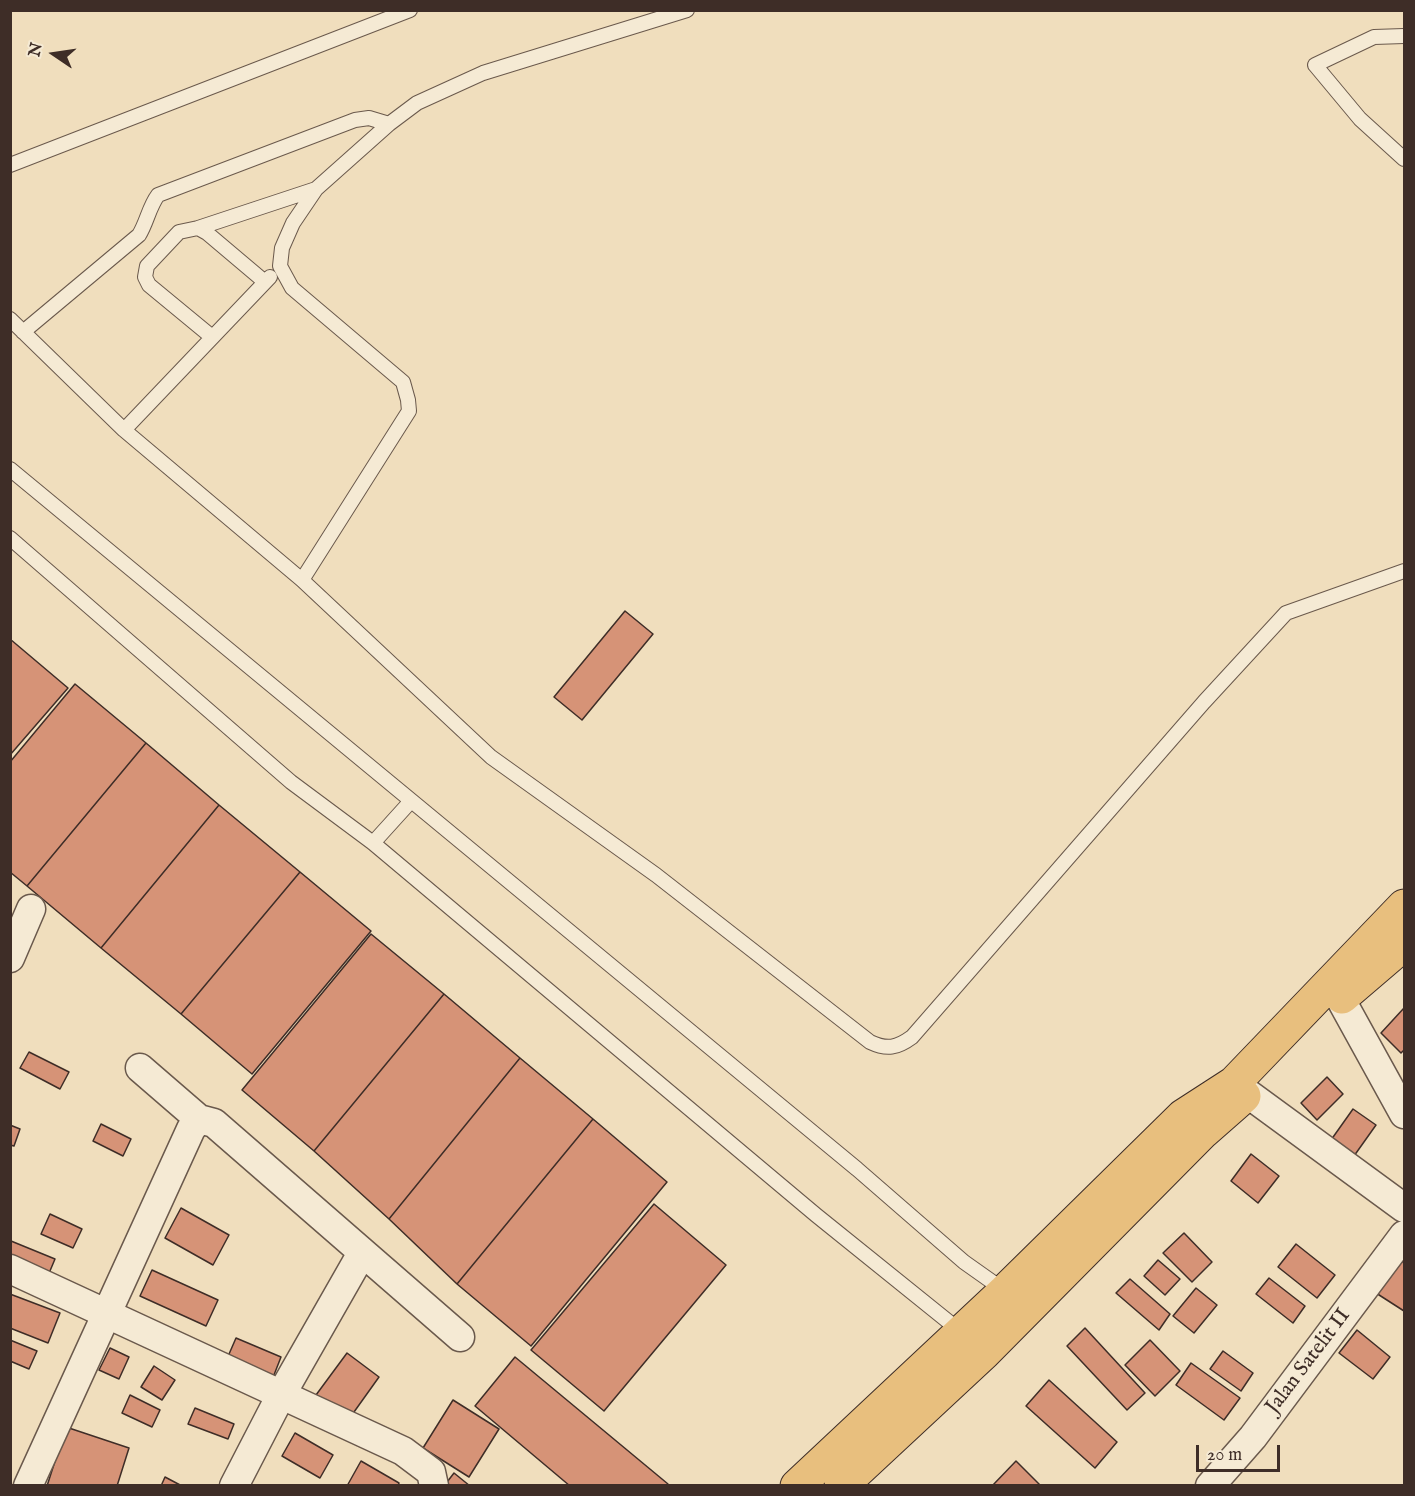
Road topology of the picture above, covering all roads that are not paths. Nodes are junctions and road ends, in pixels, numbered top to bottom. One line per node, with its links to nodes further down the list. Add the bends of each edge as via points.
1 (410, 10): 6 (lane)
2 (687, 10): 4 (lane, via 483,73 417,103)
3 (1404, 36): 5 (lane, via 1374,37 1315,65 1360,119)
4 (389, 124): 7 (lane); 12 (lane, via 369,118 355,120 158,195 139,235)
5 (1404, 159)
6 (10, 165)
7 (316, 189): 8 (lane); 9 (lane, via 293,224 282,248)
8 (198, 228): 10 (lane); 13 (lane, via 179,232 147,266 145,277 149,285)
9 (280, 266): 10 (lane); 18 (lane, via 292,288 403,382 409,411)
10 (265, 282): 13 (lane)
11 (10, 319): 12 (lane)
12 (23, 332): 14 (lane)
13 (212, 337): 14 (lane)
14 (124, 430): 18 (lane)
15 (10, 469): 19 (lane)
16 (10, 538): 20 (lane, via 291,782)
17 (1404, 571): 18 (lane, via 1286,614 1204,702 912,1037 898,1047 870,1042 656,875 491,757)
18 (302, 580)
19 (411, 801): 20 (lane); 35 (lane, via 964,1262)
20 (373, 843): 37 (lane)
21 (1404, 906): 35 (highway, via 1234,1083 1183,1116)
22 (31, 909): 24 (street)
23 (1404, 944): 25 (highway)
24 (10, 958)
25 (1340, 998): 27 (street); 28 (highway)
26 (140, 1068): 30 (street)
27 (1396, 1075): 29 (street)
28 (1247, 1093): 31 (street); 44 (highway, via 1203,1132 992,1345)
29 (1404, 1114)
30 (199, 1119): 33 (street, via 214,1123); 36 (street)
31 (1404, 1208)
32 (1404, 1235): 45 (street, Jalan Satelit II, via 1253,1437)
33 (362, 1253): 38 (street); 39 (street)
34 (10, 1269): 36 (street)
35 (1005, 1291): 37 (highway)
36 (106, 1312): 39 (street); 40 (street)
37 (960, 1331): 43 (highway)
38 (460, 1337)
39 (281, 1395): 41 (street); 42 (street, via 403,1451 431,1472)
40 (28, 1485)
41 (234, 1485)
42 (434, 1485)
43 (797, 1485)
44 (841, 1485)
45 (1210, 1485)

